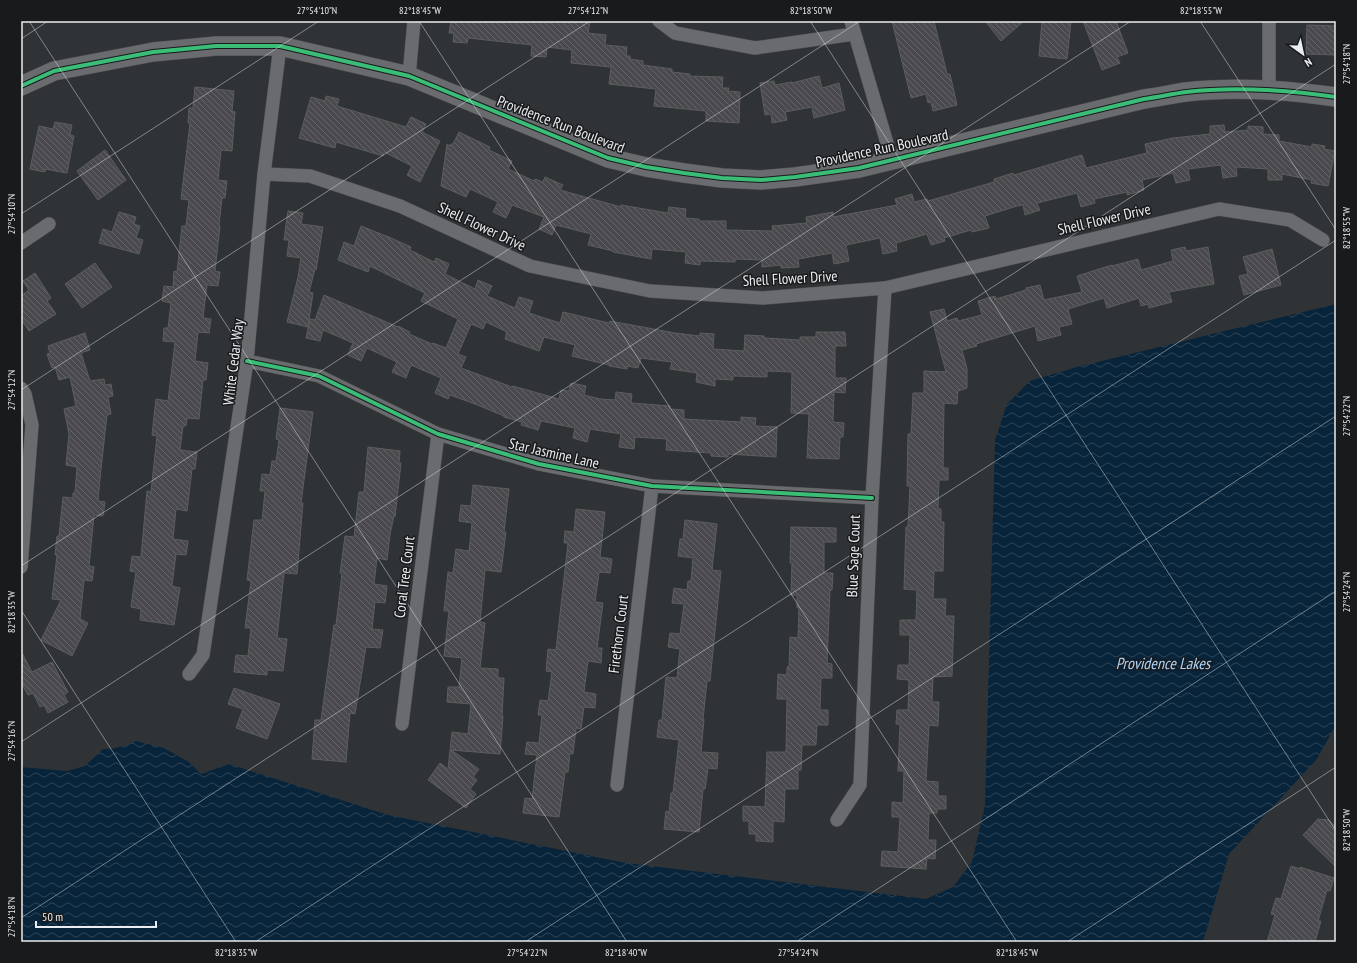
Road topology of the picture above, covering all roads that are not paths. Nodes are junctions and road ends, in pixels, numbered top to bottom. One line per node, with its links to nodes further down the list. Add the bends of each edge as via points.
1 (414, 21): 6 (street)
2 (659, 21): 4 (street, via 675,33 755,48)
3 (1269, 21): 8 (street)
4 (852, 27): 10 (street)
5 (280, 46): 6 (street, Providence Run Boulevard); 7 (street, Providence Run Boulevard, via 216,46 153,52 54,71); 11 (street, White Cedar Way)
6 (409, 76): 10 (street, Providence Run Boulevard, via 608,158 646,167 722,178 761,180 827,173)
7 (21, 86)
8 (1269, 90): 9 (street, Providence Run Boulevard); 10 (street, Providence Run Boulevard, via 1187,92 1144,99)
9 (1336, 97)
10 (892, 160)
11 (264, 174): 15 (street, Shell Flower Drive, via 310,176 400,206 530,266 650,292 763,298); 16 (street, White Cedar Way)
12 (49, 224): 14 (street)
13 (1323, 240): 15 (street, Shell Flower Drive, via 1290,220 1219,209)
14 (21, 243)
15 (885, 288): 20 (street, Blue Sage Court)
16 (247, 361): 18 (street, Star Jasmine Lane, via 319,376); 22 (street, White Cedar Way, via 203,654)
17 (21, 388): 21 (street, via 25,394 32,425)
18 (438, 434): 19 (street, Star Jasmine Lane, via 539,464); 23 (street, Coral Tree Court)
19 (652, 486): 20 (street, Star Jasmine Lane); 24 (street, Firethorn Court)
20 (872, 498): 25 (street, Blue Sage Court, via 860,785)
21 (21, 567)
22 (188, 674)
23 (402, 724)
24 (617, 785)
25 (838, 820)

